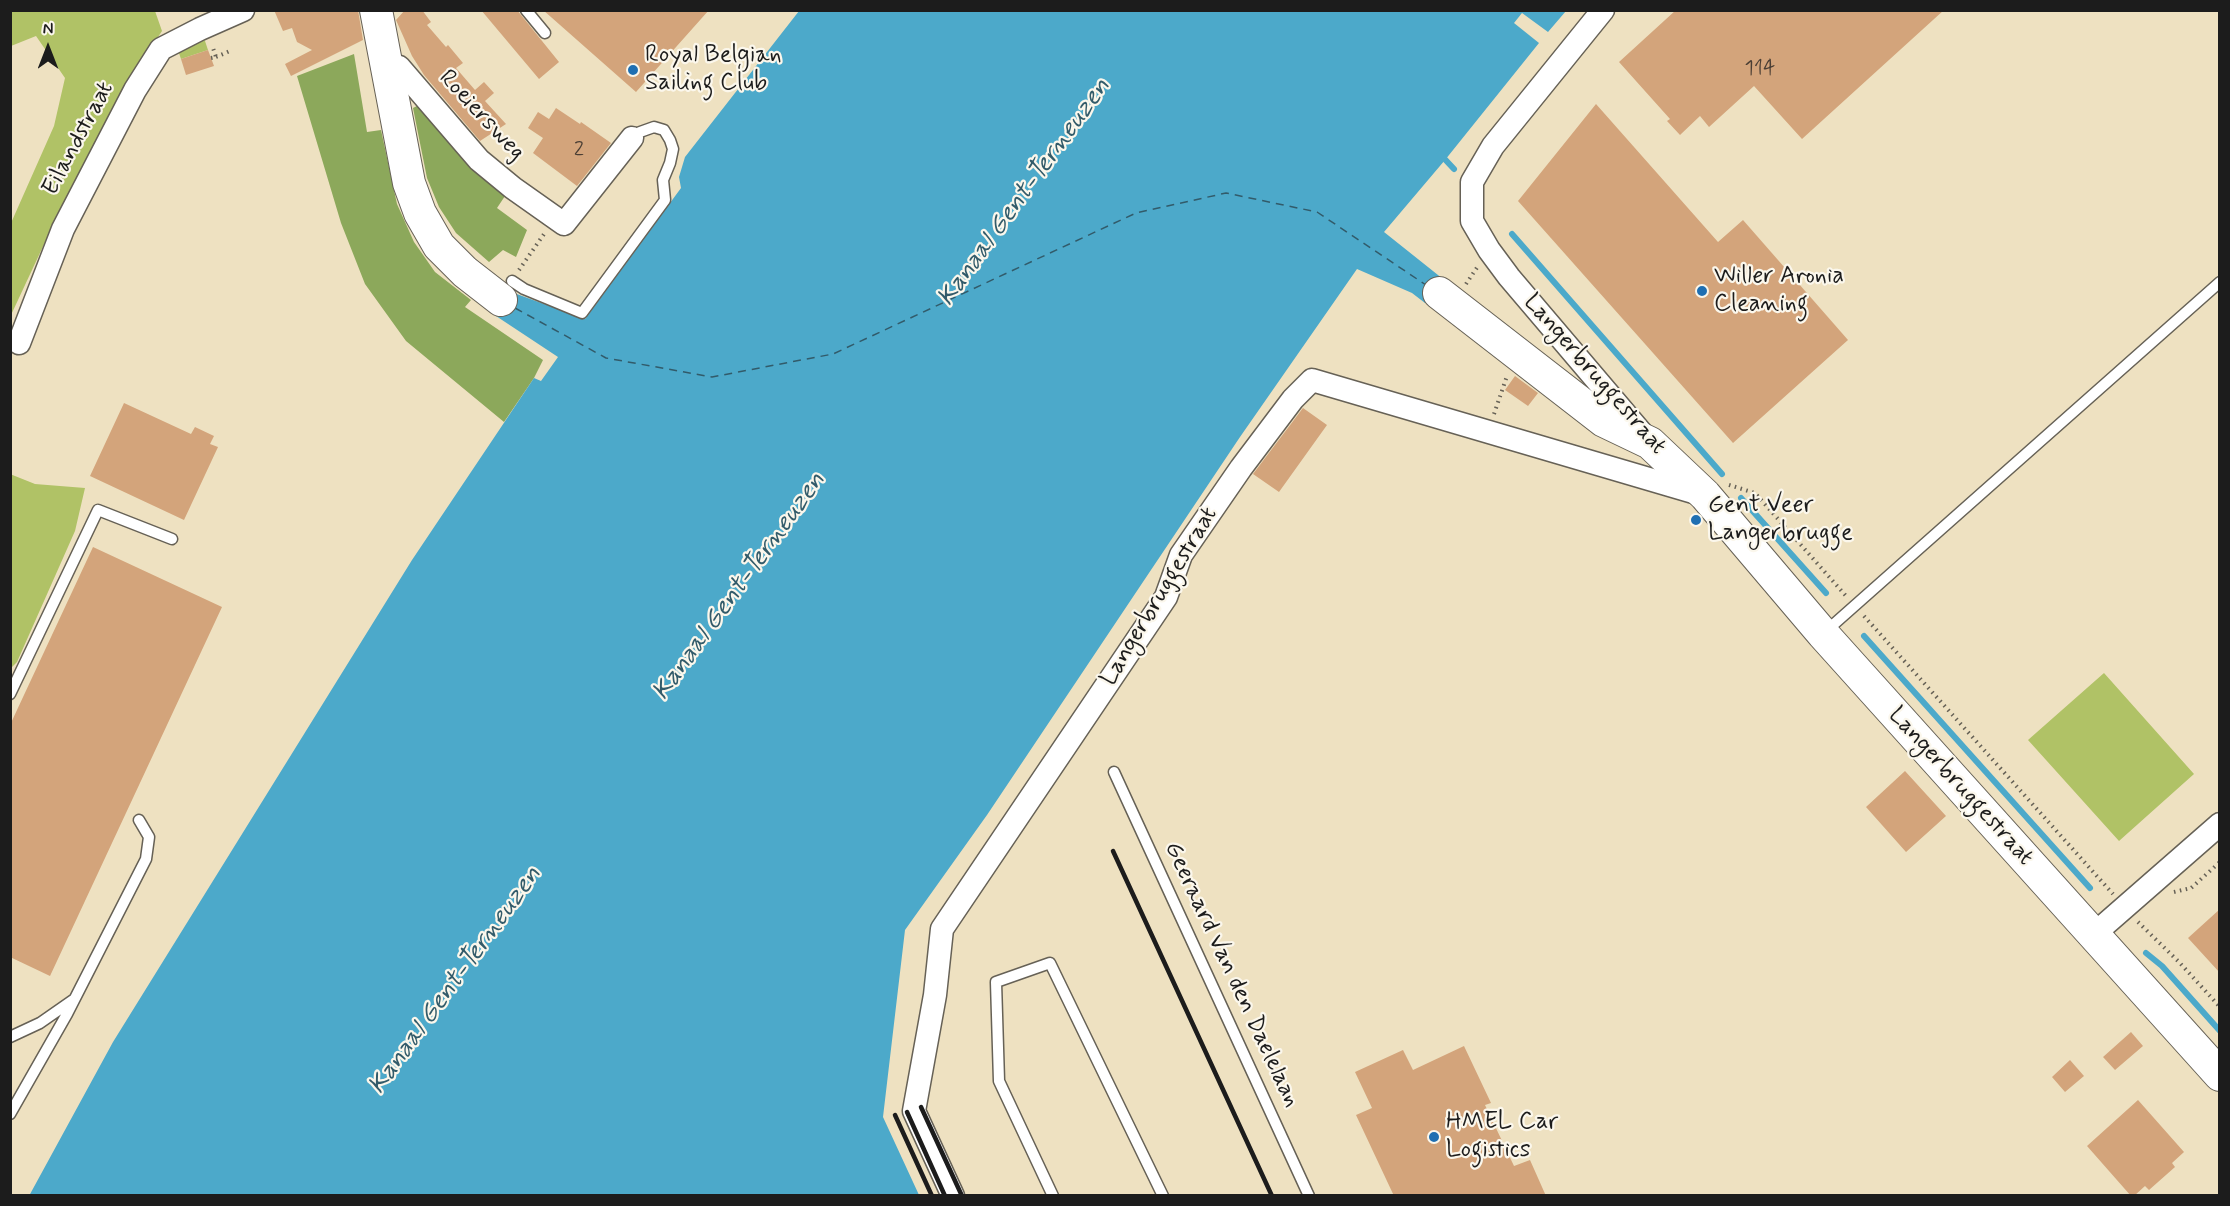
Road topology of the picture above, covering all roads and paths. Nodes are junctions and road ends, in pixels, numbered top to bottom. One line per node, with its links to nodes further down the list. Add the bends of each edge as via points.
1 (243, 10): 14 (street, Eilandstraat, via 161,49 135,90 63,229)
2 (376, 10): 8 (main road)
3 (525, 10): 5 (lane)
4 (1603, 10): 17 (street, Langerbruggestraat, via 1493,146 1472,182 1472,221 1509,277)
5 (545, 33)
6 (230, 51): 7 (path)
7 (216, 57)
8 (388, 69): 9 (street, Roeiersweg, via 399,67 479,160 564,224); 12 (main road, via 409,183 420,213 439,246 465,272)
9 (632, 138): 12 (lane, via 654,127 664,130 670,140 670,163 663,180 665,200 582,312 524,289)
10 (535, 247): 12 (path)
11 (2220, 282): 22 (lane)
12 (506, 291)
13 (1438, 293): 17 (main road, via 1604,421)
14 (20, 343)
15 (1502, 371): 16 (path, via 1509,382 1502,388)
16 (1489, 432): 18 (street, Langerbruggestraat); 35 (street, Langerbruggestraat, via 1312,380 1241,468 1181,555 1166,597 942,929 935,995 914,1111)
17 (1650, 443): 18 (main road, Langerbruggestraat)
18 (1713, 489): 20 (path, via 1740,486 1755,493); 22 (main road, Langerbruggestraat)
19 (172, 539): 23 (lane, via 98,510)
20 (1842, 590)
21 (1868, 620): 27 (path)
22 (1823, 634): 29 (main road, Langerbruggestraat)
23 (10, 694)
24 (1114, 772): 38 (lane, Geeraard Van den Daelelaan)
25 (139, 820): 30 (lane, via 149,837 146,859)
26 (2220, 824): 29 (street)
27 (2113, 893)
28 (2137, 921): 31 (path)
29 (2093, 935): 33 (main road, Langerbruggestraat)
30 (74, 999): 32 (lane, via 40,1023); 34 (lane)
31 (2220, 1007)
32 (10, 1037)
33 (2220, 1075)
34 (10, 1114)
35 (953, 1196)
36 (1053, 1196): 37 (lane, via 999,1081 996,982 1050,963)
37 (1163, 1196)
38 (1309, 1196)

